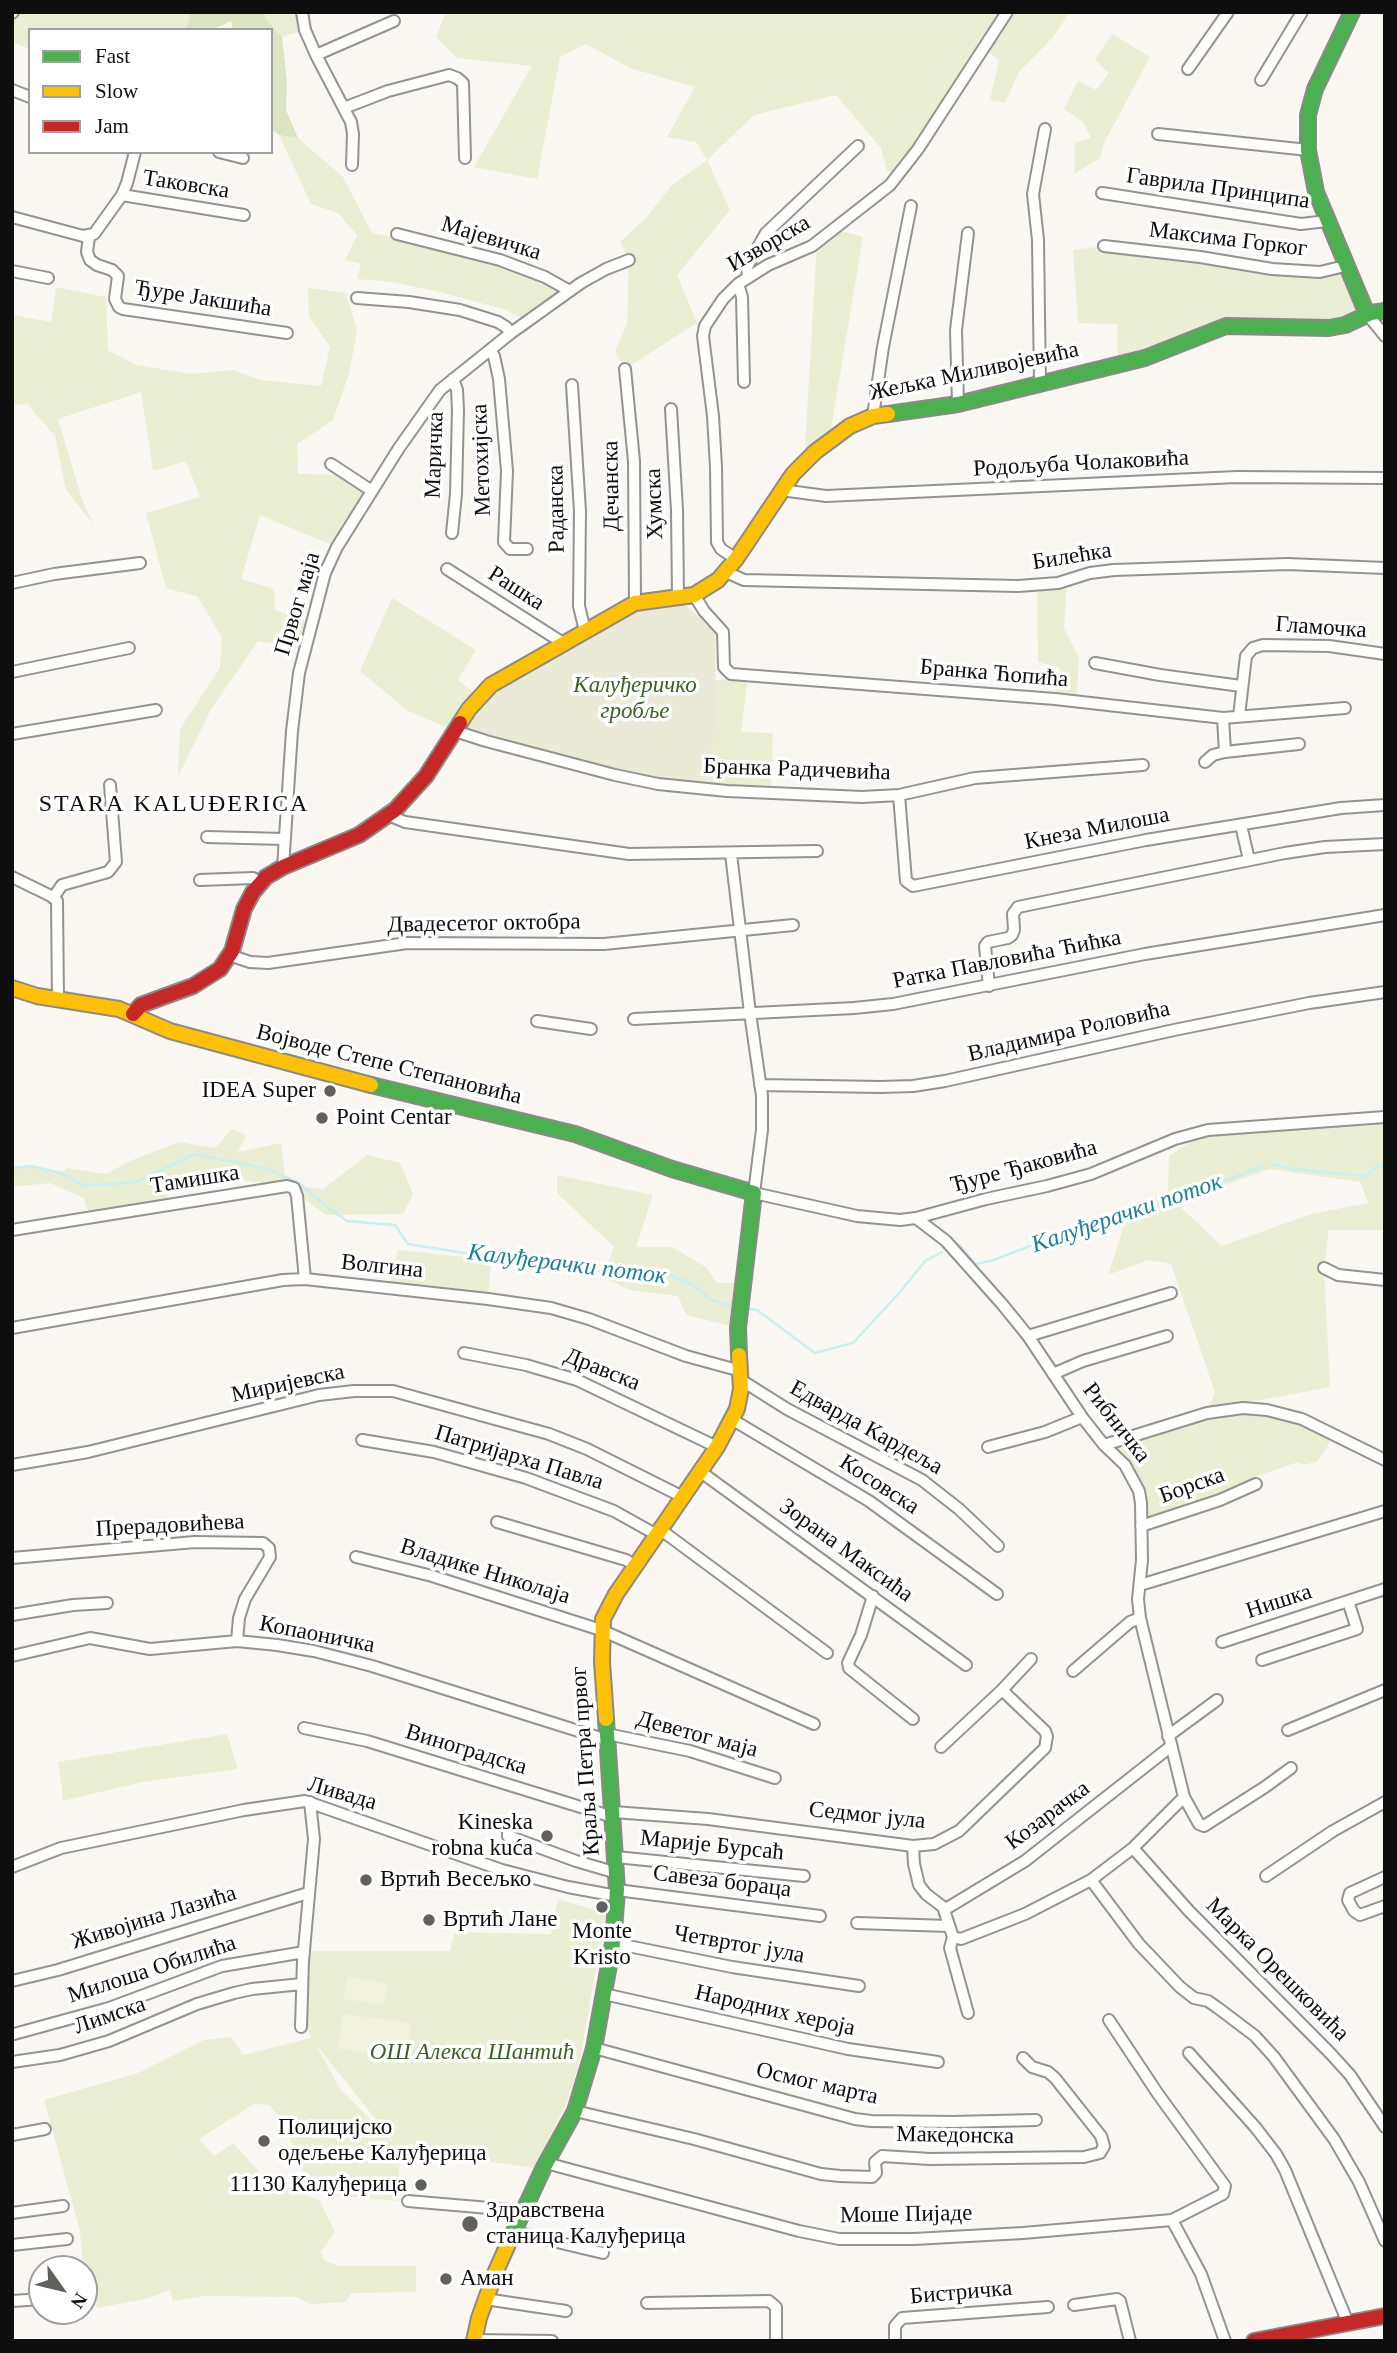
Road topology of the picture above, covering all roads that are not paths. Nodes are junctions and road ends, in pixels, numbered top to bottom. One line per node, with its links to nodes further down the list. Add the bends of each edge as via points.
1 (302, 12): 7 (street)
2 (1007, 12): 33 (street, Изворска, via 890,185 812,246)
3 (1228, 12): 8 (street)
4 (1302, 12): 9 (street)
5 (1352, 12): 14 (street, via 1315,89 1308,115)
6 (394, 21): 7 (street)
7 (316, 54): 10 (street)
8 (1188, 69)
9 (1261, 80)
10 (344, 108): 18 (street, via 388,90 449,75 457,78 463,83); 19 (street, via 353,134)
11 (1045, 129): 47 (street, via 1033,202 1038,240)
12 (1158, 134): 14 (street)
13 (858, 146): 33 (street, via 766,233 749,263)
14 (1308, 150): 25 (street)
15 (134, 154): 21 (street)
16 (227, 154): 17 (street)
17 (243, 158)
18 (465, 158)
19 (352, 165)
20 (1102, 193): 25 (street, Гаврила Принципа, via 1301,224)
21 (122, 195): 23 (street, Таковска); 28 (street)
22 (911, 206): 51 (street)
23 (244, 215)
24 (12, 217): 28 (street)
25 (1327, 221): 31 (street)
26 (968, 233): 49 (street, via 956,330)
27 (397, 234): 36 (street, Мајевичка, via 500,260)
28 (89, 237): 41 (street, Ђуре Јакшића, via 90,260 118,276 116,303 123,309)
29 (1104, 246): 31 (street, Максима Горког, via 1308,272)
30 (629, 260): 36 (street, Првог маја)
31 (1345, 266): 39 (street)
32 (12, 271): 34 (street)
33 (748, 277): 35 (street, Изворска)
34 (48, 278)
35 (738, 284): 46 (street); 58 (street, Изворска, via 710,316 703,336 713,416 717,542)
36 (570, 291): 40 (street, Првог маја)
37 (357, 298): 40 (street, via 460,310 498,322)
38 (1385, 311): 39 (street, Жељка Миливојевића)
39 (1367, 314): 42 (street); 47 (street, Жељка Миливојевића, via 1329,328 1226,327 1145,358)
40 (511, 333): 43 (street, Првог маја)
41 (287, 334)
42 (1385, 336)
43 (490, 350): 45 (street, Првог маја); 57 (street, Метохијска, via 499,379 507,471 505,542 509,549)
44 (625, 369): 66 (street, Дечанска, via 634,461)
45 (453, 379): 55 (street, Првог маја, via 435,397); 56 (street, Маричка, via 458,410)
46 (744, 382)
47 (1040, 384): 49 (street, Жељка Миливојевића)
48 (572, 385): 67 (street, Раданска, via 580,511 579,606)
49 (958, 404): 51 (street, Жељка Миливојевића)
50 (671, 409): 65 (street, Хумска)
51 (873, 416): 54 (street, Жељка Миливојевића, via 834,436)
52 (331, 464): 55 (street)
53 (1385, 478): 54 (street, Родољуба Чолаковића, via 1237,477 826,496)
54 (780, 490): 58 (street, Жељка Миливојевића)
55 (372, 491): 90 (street, Првог маја, via 328,564 304,649)
56 (452, 533)
57 (527, 549)
58 (736, 559): 62 (street, Жељка Миливојевића)
59 (141, 563): 63 (street)
60 (1385, 568): 62 (street, Билећка, via 1287,564 1114,570 1058,583 1018,586 744,580)
61 (447, 569): 68 (street, Рашка)
62 (726, 572): 64 (street, Жељка Миливојевића)
63 (12, 583)
64 (694, 595): 65 (street, Жељка Миливојевића); 77 (street, Бранка Ћопића, via 723,632 724,667 731,674 1055,699)
65 (678, 598): 66 (street, Жељка Миливојевића)
66 (635, 603): 67 (street, Жељка Миливојевића)
67 (585, 631): 68 (street, Жељка Миливојевића)
68 (563, 643): 78 (street, Жељка Миливојевића, via 491,685)
69 (129, 648): 72 (street)
70 (1385, 654): 73 (street, Гламочка, via 1329,646 1263,645 1248,652)
71 (1095, 663): 73 (street)
72 (12, 672)
73 (1241, 686): 76 (street, Гламочка)
74 (1345, 708): 76 (street, Бранка Ћопића)
75 (156, 710): 79 (street)
76 (1239, 716): 77 (street, Бранка Ћопића)
77 (1223, 718): 81 (street)
78 (455, 731): 85 (street, Бранка Радичевића, via 658,784 862,797); 87 (street, Жељка Миливојевића, via 426,776)
79 (12, 734)
80 (1299, 744): 81 (street)
81 (1225, 752): 82 (street)
82 (1205, 762)
83 (1143, 765): 85 (street, Бранка Радичевића, via 975,778)
84 (110, 785): 99 (street, via 117,854 113,868 62,885)
85 (899, 794): 88 (street, Кнеза Милоша, via 906,880 913,887)
86 (1385, 805): 88 (street, Кнеза Милоша)
87 (388, 815): 93 (street, via 405,822 604,852); 95 (street, Жељка Миливојевића, via 352,839)
88 (1241, 825): 94 (street)
89 (207, 837): 90 (street)
90 (284, 839): 95 (street, Првог маја)
91 (1385, 844): 94 (street, via 1325,847)
92 (817, 851): 93 (street)
93 (731, 854): 102 (street)
94 (1248, 860): 104 (street, via 1016,908 1012,935 986,943)
95 (282, 867): 98 (street, Жељка Миливојевића)
96 (12, 877): 99 (street)
97 (200, 880): 98 (street, via 253,878)
98 (260, 883): 103 (street, Жељка Миливојевића, via 244,909)
99 (53, 898): 107 (street, via 57,905)
100 (1385, 915): 104 (street, Ратка Павловића Ћићка, via 1145,954)
101 (793, 925): 102 (street, Двадесетог октобра)
102 (741, 930): 103 (street, Двадесетог октобра, via 604,944 407,943 257,964); 108 (street)
103 (229, 955): 109 (street, Жељка Миливојевића, via 207,978 141,1005)
104 (989, 986): 108 (street, Ратка Павловића Ћићка, via 893,1004)
105 (12, 988): 107 (street, Војводе Степе Степановића)
106 (1385, 992): 113 (street, Владимира Роловића, via 1174,1030 946,1082)
107 (58, 999): 109 (street, Војводе Степе Степановића)
108 (750, 1013): 110 (street, Ратка Павловића Ћићка); 113 (street)
109 (133, 1014): 115 (street, Војводе Степе Степановића, via 170,1031 261,1058 575,1134)
110 (634, 1019)
111 (537, 1021): 112 (street)
112 (591, 1029)
113 (760, 1085): 115 (street, via 763,1118)
114 (1385, 1117): 116 (street, Ђуре Ђаковића, via 1208,1130 1091,1174)
115 (754, 1193): 116 (street, Ђуре Ђаковића, via 868,1218); 127 (street, Краља Петра првог, via 738,1328)
116 (916, 1218): 123 (street, Рибничка, via 946,1241)
117 (12, 1230): 119 (street, Тамишка, via 288,1186 297,1196)
118 (1324, 1268): 120 (street, via 1338,1275)
119 (305, 1279): 122 (street, Волгина); 127 (street, Волгина, via 538,1305)
120 (1385, 1280)
121 (1171, 1293): 123 (street)
122 (12, 1328)
123 (1028, 1336): 126 (street, Рибничка)
124 (1167, 1336): 126 (street)
125 (464, 1353): 132 (street, Дравска, via 578,1380)
126 (1053, 1374): 128 (street, Рибничка)
127 (741, 1376): 129 (street, Краља Петра првог); 143 (street, Едварда Кардеља, via 787,1409 922,1480)
128 (1082, 1417): 131 (street, Рибничка); 133 (street)
129 (733, 1420): 132 (street, Краља Петра првог); 149 (street, Косовска, via 869,1501)
130 (362, 1440): 142 (street, Патријарха Павла, via 434,1452 526,1478)
131 (1104, 1445): 134 (street, via 1207,1413 1243,1408 1302,1419); 141 (street, Рибничка, via 1125,1465 1139,1491)
132 (717, 1447): 136 (street, Краља Петра првог)
133 (988, 1447)
134 (1383, 1457)
135 (12, 1465): 138 (street, Миријевска, via 88,1452 318,1395 393,1391 549,1434)
136 (701, 1472): 138 (street, Краља Петра првог); 150 (street, Зорана Максића)
137 (1256, 1484): 141 (street, Борска)
138 (683, 1497): 142 (street, Краља Петра првог)
139 (1385, 1511): 147 (street)
140 (497, 1522): 146 (street)
141 (1141, 1526): 147 (street, Рибничка)
142 (659, 1532): 146 (street, Краља Петра првог); 158 (street, Патријарха Павла)
143 (998, 1546)
144 (356, 1557): 155 (street, Владике Николаја)
145 (12, 1558): 156 (street, Прерадовићева, via 195,1542 263,1543 270,1557 245,1599)
146 (636, 1566): 155 (street, Краља Петра првог, via 608,1607)
147 (1140, 1585): 154 (street, Рибничка)
148 (1385, 1589): 151 (street, Нишка)
149 (997, 1594)
150 (873, 1596): 162 (street, Зорана Максића); 167 (street, via 849,1668)
151 (1349, 1601): 157 (street, Нишка); 161 (street, Нишка, via 1357,1629)
152 (107, 1603): 153 (street)
153 (12, 1615)
154 (1140, 1618): 163 (street); 172 (street, Рибничка)
155 (601, 1630): 168 (street, Владике Николаја); 171 (street, Краља Петра првог)
156 (237, 1642): 159 (street, Копаоничка, via 150,1649 90,1639); 171 (street, Копаоничка, via 314,1651)
157 (1222, 1642)
158 (827, 1653)
159 (12, 1656)
160 (1031, 1659): 164 (street)
161 (1262, 1660)
162 (966, 1665)
163 (1073, 1671)
164 (1002, 1690): 173 (street); 181 (street, Седмог јула, via 1045,1731 1045,1748 959,1831 934,1844)
165 (1385, 1690): 170 (street)
166 (1217, 1700): 172 (street, Козарачка)
167 (913, 1719)
168 (814, 1724)
169 (304, 1728): 179 (street, Виноградска, via 366,1741)
170 (1288, 1730)
171 (607, 1737): 175 (street, Деветог маја, via 690,1751); 179 (street, Краља Петра првог)
172 (1169, 1742): 176 (street, Рибничка); 193 (street, Козарачка, via 1025,1861)
173 (941, 1747)
174 (1291, 1768): 176 (street, Рибничка, via 1204,1826)
175 (775, 1778)
176 (1184, 1797): 182 (street)
177 (310, 1802): 184 (street, Ливада, via 244,1810 61,1848); 190 (street, via 314,1839); 191 (street, Ливада, via 502,1870 568,1887)
178 (1385, 1802): 187 (street)
179 (613, 1814): 181 (street, Седмог јула, via 708,1819); 183 (street, Краља Петра првог)
180 (508, 1824): 185 (street, via 508,1836)
181 (913, 1846): 193 (street, via 919,1885)
182 (1133, 1848): 189 (street); 214 (street, Марка Орешковића, via 1330,2053)
183 (616, 1857): 185 (street, Краља Петра првог); 186 (street, Марије Бурсаћ)
184 (12, 1867)
185 (617, 1873): 191 (street, Краља Петра првог)
186 (804, 1876)
187 (1266, 1876)
188 (1385, 1877): 192 (street, via 1350,1893 1348,1900 1360,1915)
189 (1091, 1880): 196 (street, via 1025,1914 961,1939); 225 (street, via 1139,1944 1180,1987 1218,2008 1275,2057 1334,2139)
190 (308, 1893): 198 (street); 199 (street, Живојина Лазића)
191 (617, 1893): 194 (street, Савеза бораца); 197 (street, Краља Петра првог)
192 (1385, 1906)
193 (944, 1910): 196 (street)
194 (820, 1916)
195 (858, 1923): 196 (street)
196 (951, 1931): 203 (street, via 950,1948)
197 (612, 1943): 201 (street, Четвртог јула); 202 (street, Краља Петра првог)
198 (304, 1952): 200 (street); 206 (street, Милоша Обилића, via 222,1966 108,2008)
199 (12, 1981)
200 (302, 1984): 205 (street); 210 (street, Лимска, via 234,1993 109,2041)
201 (859, 1986)
202 (604, 1994): 207 (street, Краља Петра првог); 211 (street, Народних хероја, via 848,2049)
203 (968, 2013)
204 (1110, 2020): 222 (street, Моше Пијаде, via 1226,2191)
205 (301, 2027)
206 (13, 2034)
207 (594, 2048): 212 (street, Краља Петра првог); 213 (street, Осмог марта, via 855,2119)
208 (1189, 2053): 234 (street, via 1276,2154)
209 (1023, 2058): 212 (street, Македонска, via 1055,2078 1101,2136 1104,2146 1100,2154 882,2156 875,2162 873,2176 840,2176)
210 (12, 2062)
211 (937, 2062)
212 (575, 2111): 217 (street, Краља Петра првог)
213 (1036, 2120)
214 (1385, 2127)
215 (46, 2129): 216 (street)
216 (12, 2135)
217 (546, 2163): 220 (street, Краља Петра првог); 222 (street, Моше Пијаде, via 839,2239 914,2239)
218 (408, 2202): 220 (street)
219 (63, 2206): 221 (street)
220 (524, 2211): 223 (street, Краља Петра првог)
221 (12, 2213)
222 (1172, 2220): 240 (street, via 1201,2274)
223 (515, 2232): 227 (street); 228 (street, Краља Петра првог)
224 (67, 2239): 226 (street)
225 (1385, 2241)
226 (12, 2245)
227 (603, 2253)
228 (485, 2299): 232 (street); 235 (street, Краља Петра првог)
229 (647, 2303): 237 (street, via 769,2301 776,2307)
230 (1074, 2305): 239 (street, via 1120,2301)
231 (1048, 2307): 238 (street, Бистричка, via 902,2318 895,2326)
232 (566, 2311)
233 (1385, 2316): 234 (street)
234 (1348, 2323): 241 (street)
235 (474, 2341): 236 (street)
236 (552, 2341)
237 (776, 2341)
238 (895, 2341)
239 (1130, 2341)
240 (1225, 2341)
241 (1254, 2341)

